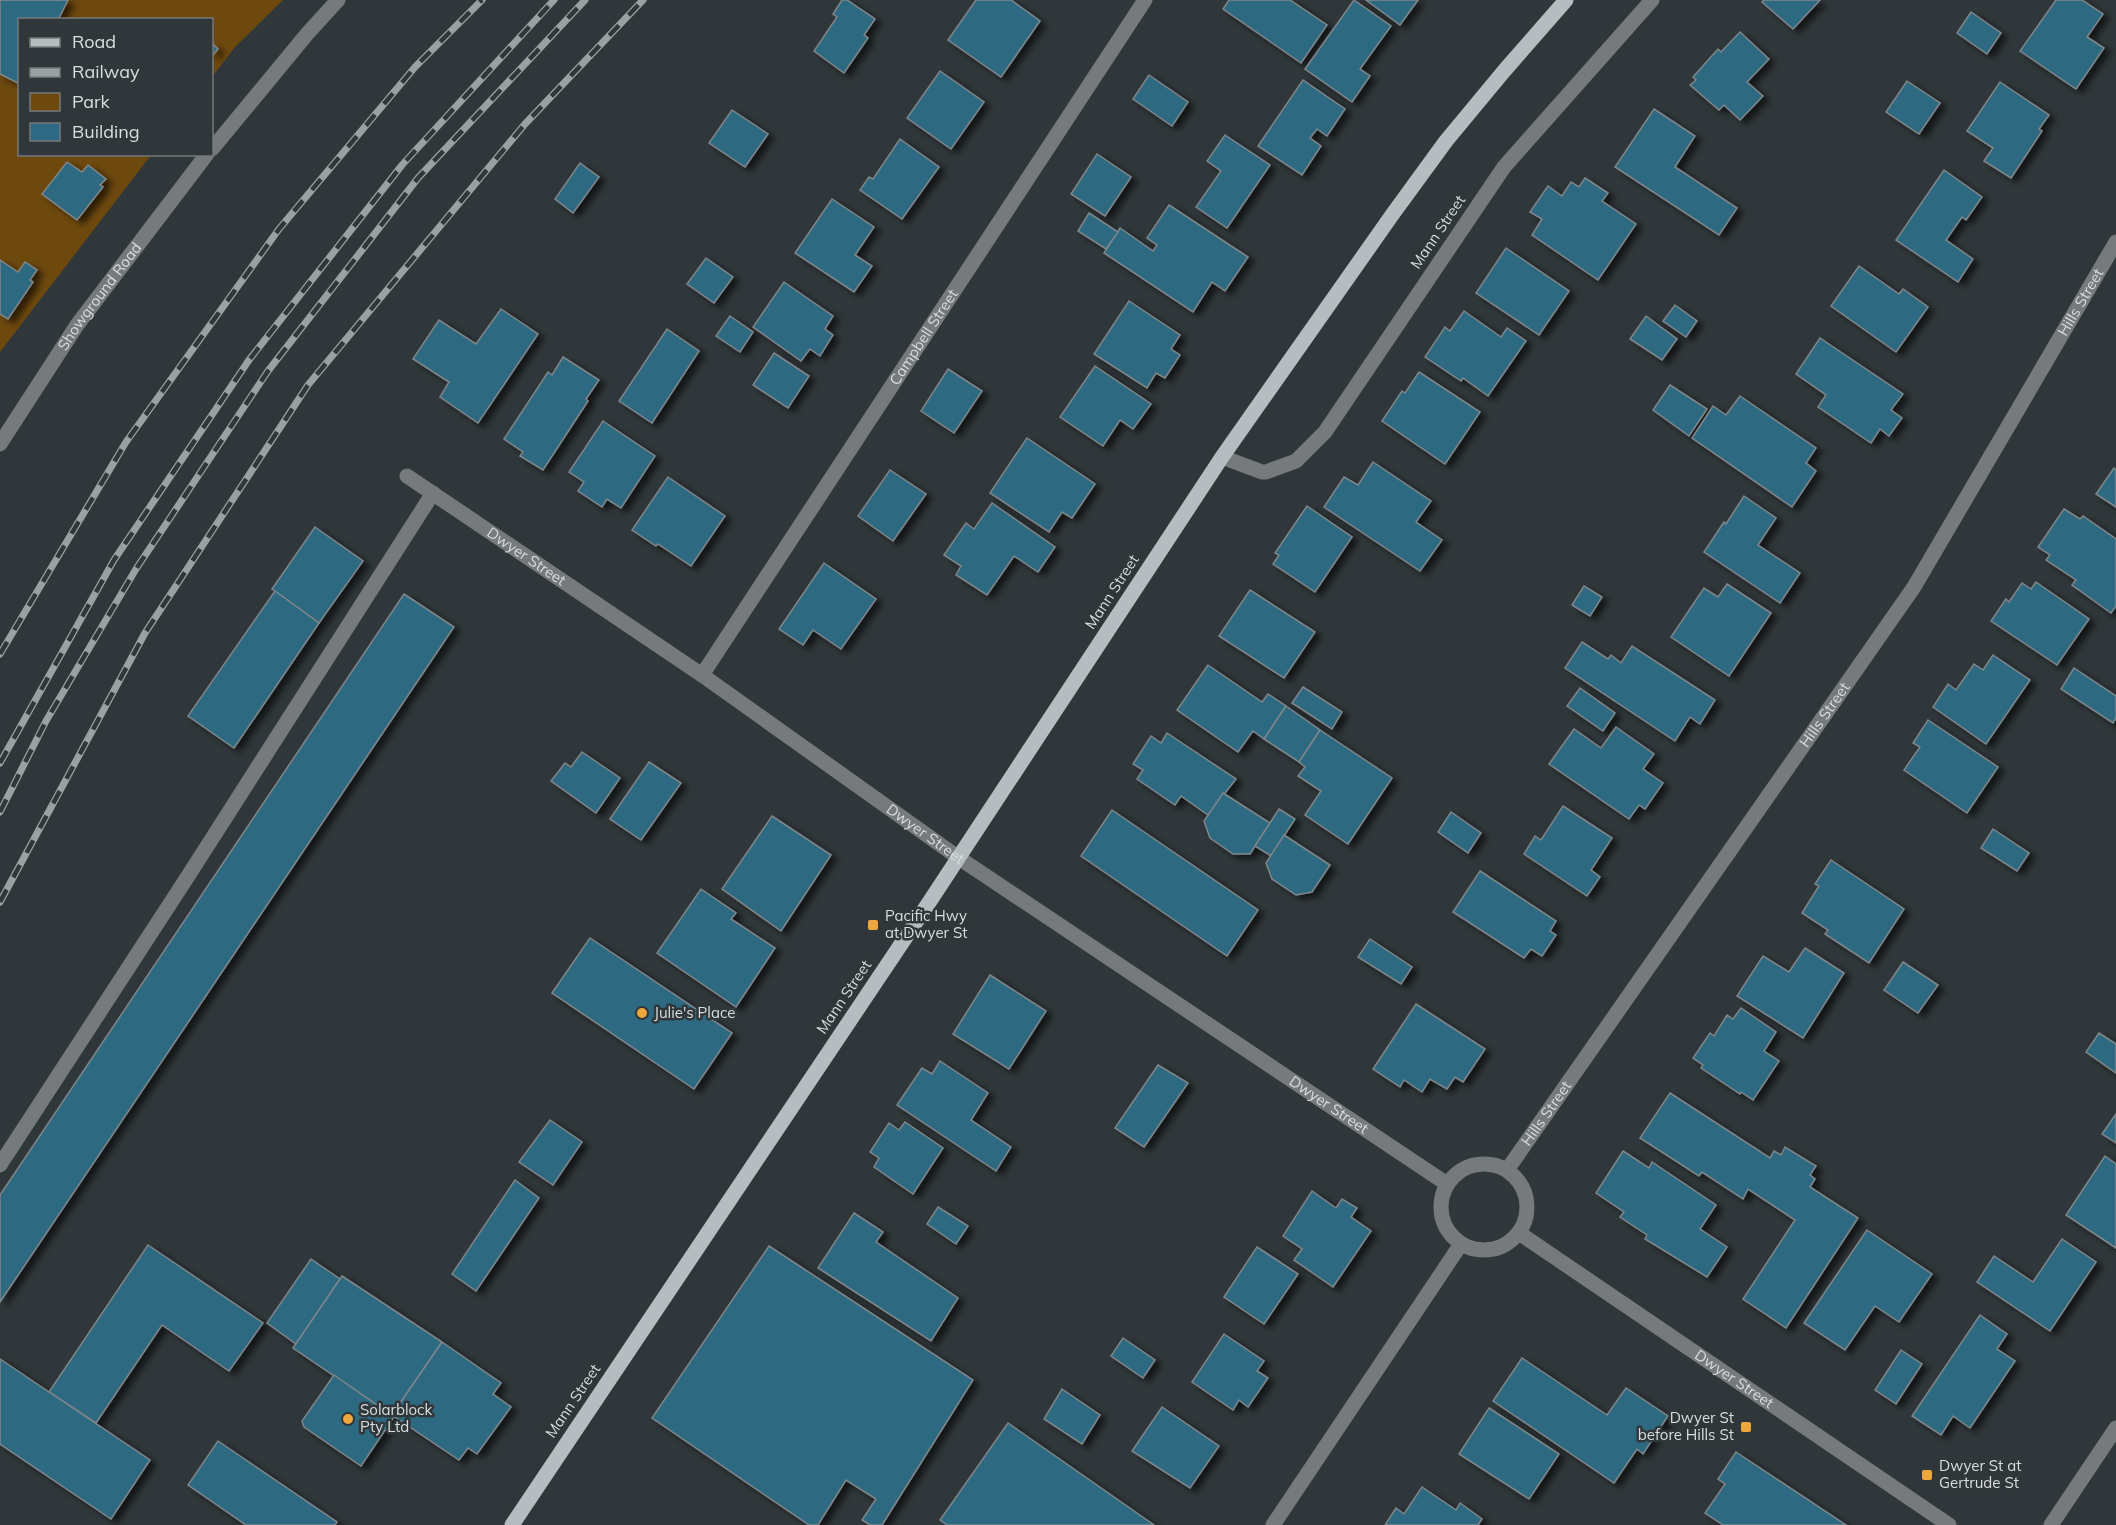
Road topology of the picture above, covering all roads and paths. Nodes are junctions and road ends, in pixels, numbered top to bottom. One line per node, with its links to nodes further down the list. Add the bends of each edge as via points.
1 (338, 0): 5 (street)
2 (1145, 0): 12 (street, Campbell Street)
3 (1566, 0): 9 (main road, Mann Street, via 1446,141)
4 (1652, 0): 9 (street, Mann Street, via 1504,167 1324,432 1296,461 1266,472)
5 (213, 147)
6 (205, 156): 8 (street, Showground Road, via 77,325)
7 (2116, 242): 15 (street, Hills Street, via 1914,587)
8 (0, 444)
9 (1222, 457): 13 (main road, Mann Street)
10 (407, 476): 11 (street, Dwyer Street)
11 (433, 493): 12 (street, Dwyer Street); 14 (street)
12 (702, 675): 13 (street, Dwyer Street)
13 (959, 858): 16 (street, Dwyer Street); 20 (main road, Mann Street)
14 (0, 1165)
15 (1507, 1170): 16 (street, via 1482,1164 1468,1167); 17 (street, via 1518,1180 1527,1199 1526,1221)
16 (1448, 1184): 18 (street, via 1441,1210 1451,1235)
17 (1519, 1233): 18 (street, via 1510,1242 1486,1251); 22 (street, Dwyer Street)
18 (1461, 1244): 21 (street)
19 (2116, 1428): 23 (street)
20 (512, 1525)
21 (1273, 1525)
22 (1949, 1525)
23 (2051, 1525)

